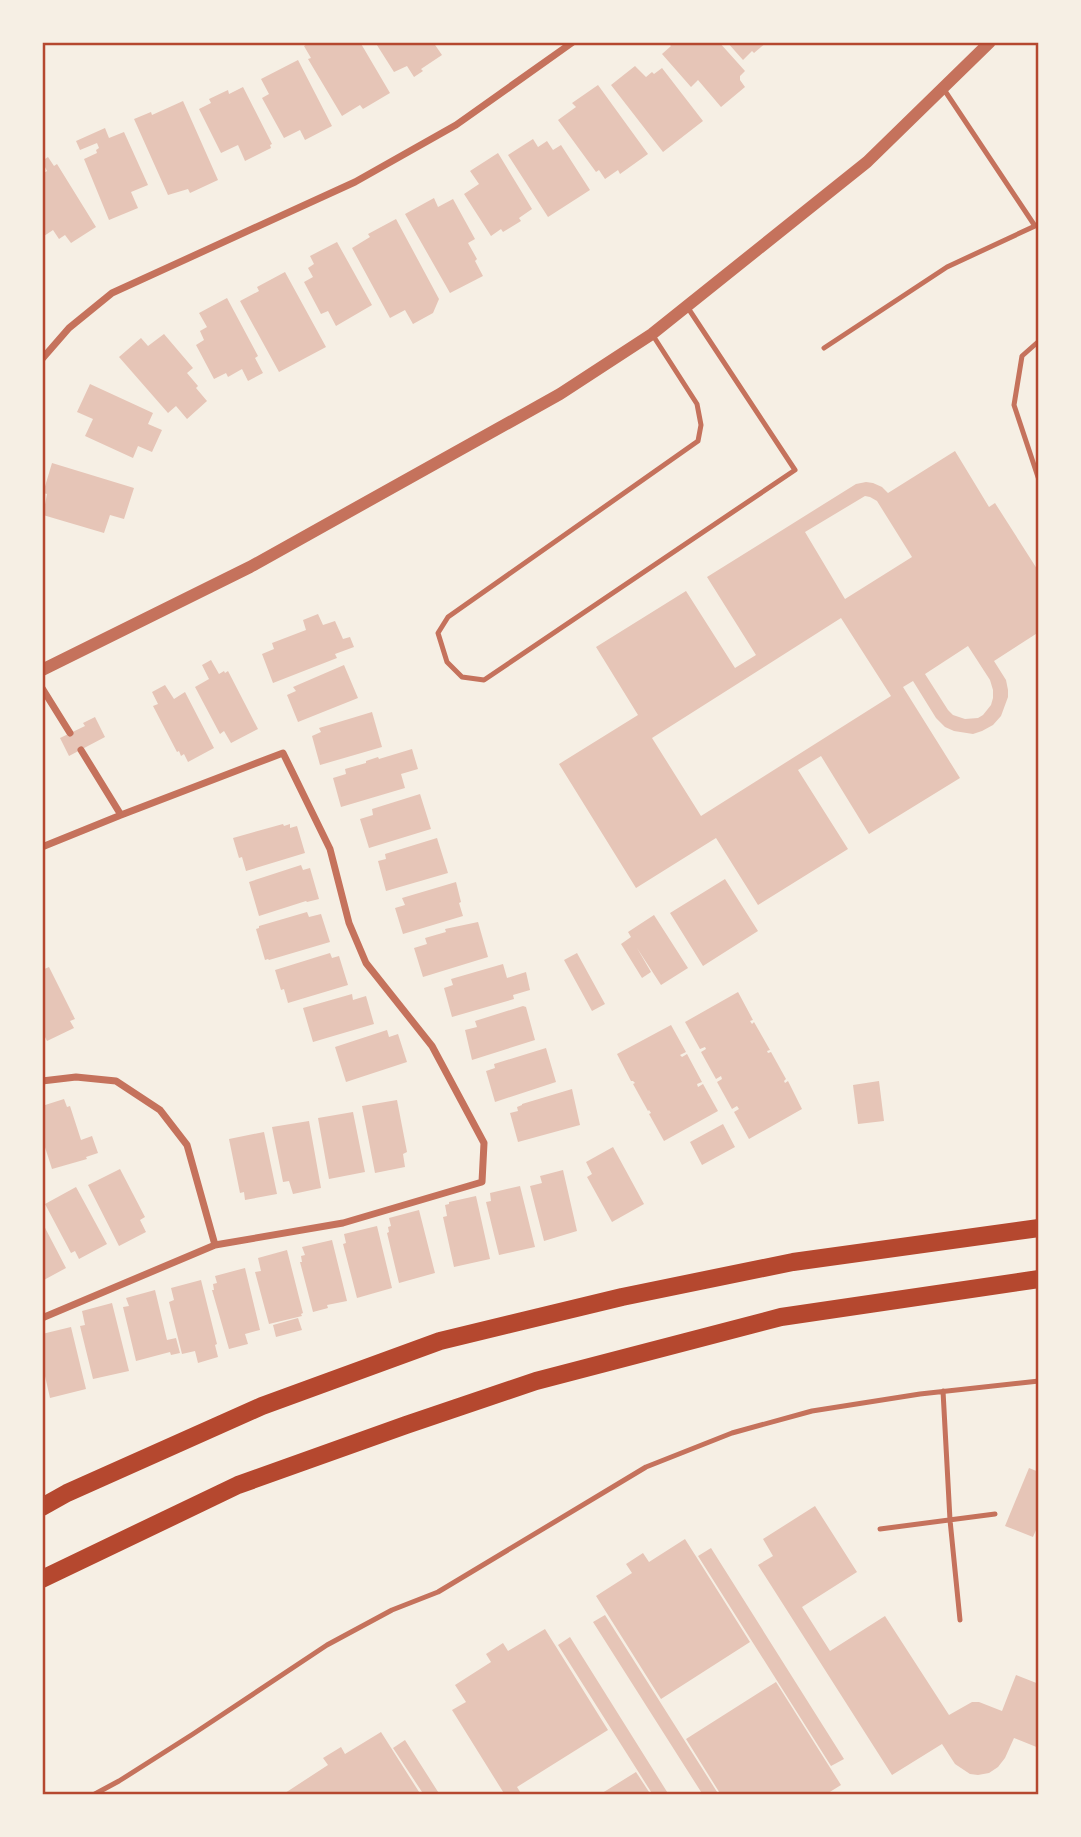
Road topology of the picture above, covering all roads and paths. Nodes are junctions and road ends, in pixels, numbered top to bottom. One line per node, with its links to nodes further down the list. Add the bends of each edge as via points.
1 (573, 42): 10 (street, via 456,125 355,182 112,293 69,328)
2 (990, 42): 3 (street)
3 (943, 88): 4 (lane); 6 (street, via 867,162)
4 (1035, 226): 5 (lane); 9 (lane, via 947,267)
5 (1039, 234)
6 (687, 305): 7 (street); 7 (lane, via 795,470 484,680 462,677 447,662 438,633 448,617 698,441 697,404)
7 (652, 334): 12 (street, via 560,394 262,561)
8 (1039, 341): 11 (lane, via 1022,356 1014,405)
9 (824, 348)
10 (42, 359)
11 (1039, 480)
12 (42, 670)
13 (42, 688): 14 (street)
14 (70, 733)
15 (80, 750): 16 (street)
16 (121, 815): 17 (street); 20 (street, via 283,753 330,849 349,923 366,962 432,1046 484,1143 482,1182 343,1223)
17 (42, 847)
18 (42, 1081): 20 (street, via 76,1077 116,1082 160,1110 187,1145)
19 (1039, 1228): 25 (main road, via 793,1262 440,1341 262,1406)
20 (215, 1245): 22 (street)
21 (1039, 1279): 29 (main road, via 781,1317 536,1381 238,1485)
22 (42, 1318)
23 (1039, 1381): 24 (lane)
24 (943, 1391): 27 (lane); 31 (lane, via 812,1411 732,1433 646,1467 438,1592 327,1645)
25 (42, 1507)
26 (995, 1514): 27 (lane)
27 (950, 1520): 28 (lane); 30 (lane)
28 (880, 1529)
29 (42, 1579)
30 (960, 1620)
31 (93, 1795)

